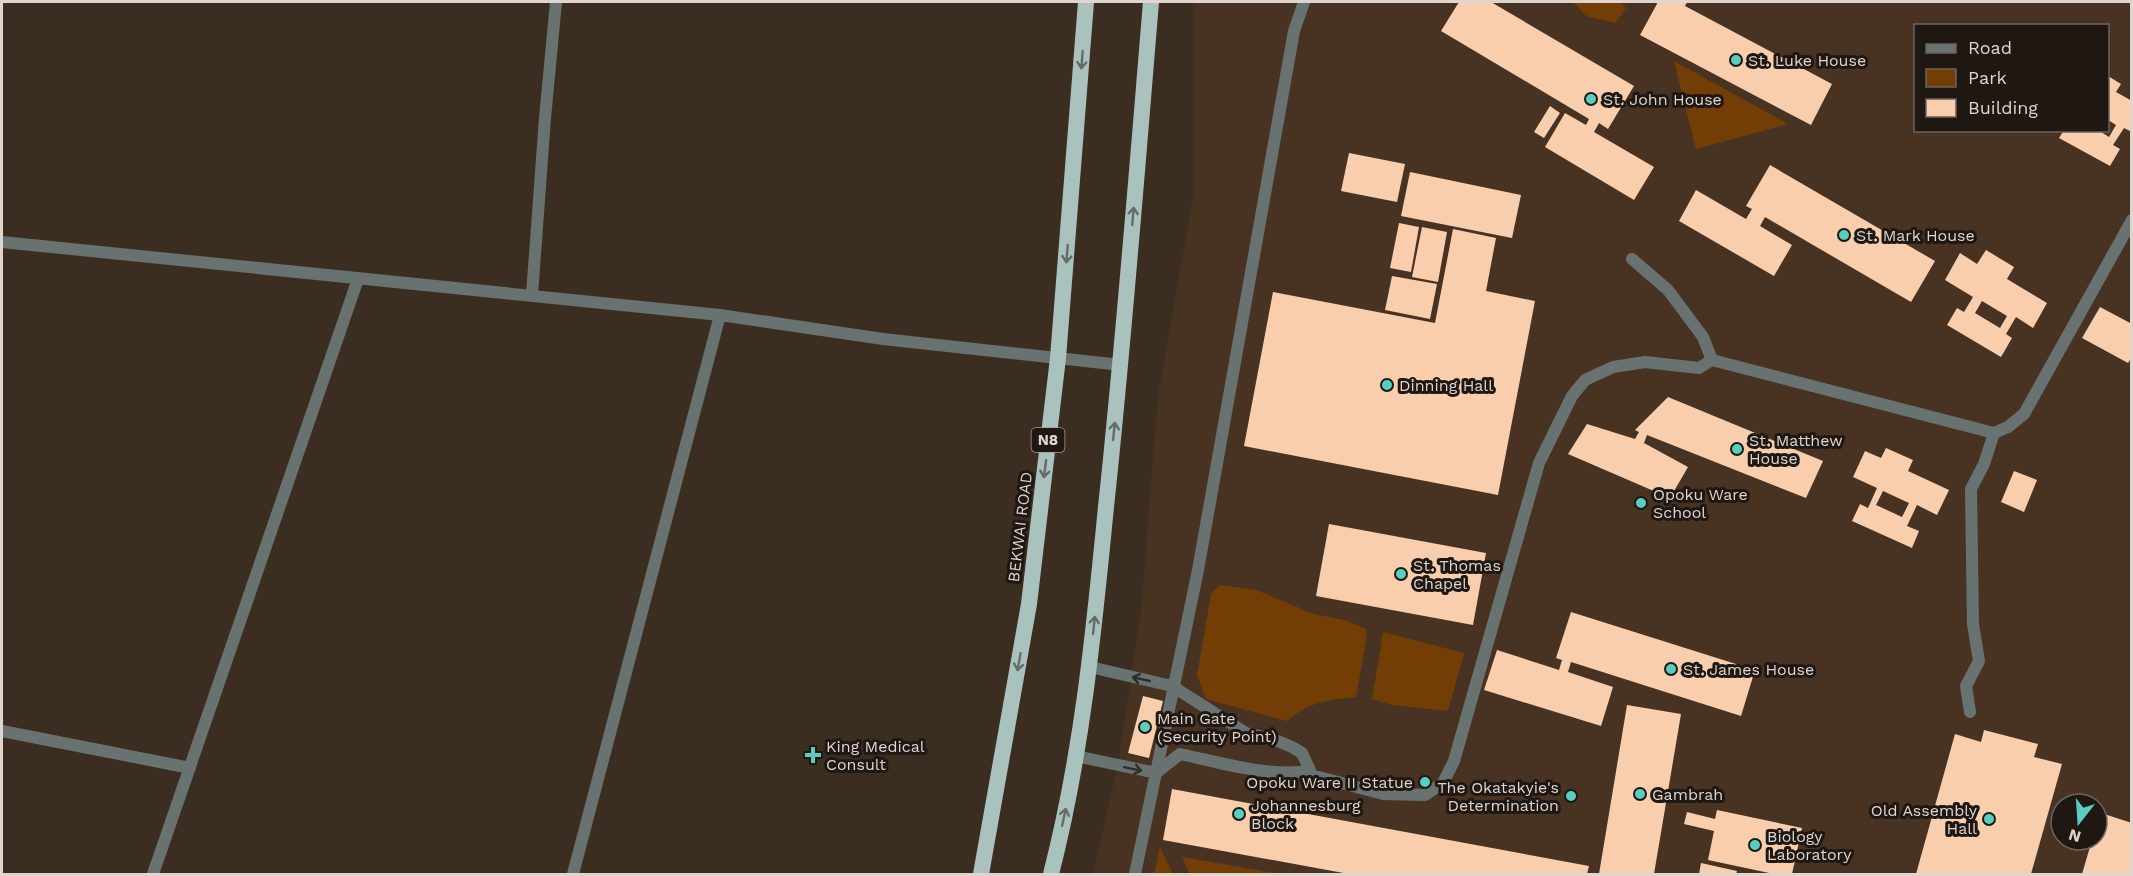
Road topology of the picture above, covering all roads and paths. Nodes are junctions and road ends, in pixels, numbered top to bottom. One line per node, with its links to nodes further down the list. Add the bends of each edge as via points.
1 (556, 2): 9 (street)
2 (1086, 2): 11 (highway, BEKWAI ROAD / N8, one-way to 11)
3 (1151, 2): 13 (highway, one-way to 3)
4 (1304, 2): 16 (street, via 1294,31 1204,536)
5 (2132, 219): 14 (street, via 2024,414)
6 (2, 242): 8 (street)
7 (1632, 259): 12 (street, via 1668,290 1703,337)
8 (358, 279): 9 (street); 20 (street)
9 (532, 295): 10 (street)
10 (720, 315): 11 (street, via 883,339); 24 (street)
11 (1058, 358): 13 (street); 25 (highway, BEKWAI ROAD / N8, one-way to 25, via 1029,604)
12 (1712, 360): 14 (street); 22 (street, via 1699,368 1645,362 1613,367 1585,380 1572,396 1539,463 1463,733 1443,783 1425,795 1383,794)
13 (1121, 365): 15 (highway, one-way to 13)
14 (1994, 433): 17 (street, via 1971,489 1973,624 1979,661 1966,686)
15 (1090, 667): 16 (street, one-way to 15); 19 (highway)
16 (1172, 686): 21 (street); 22 (street, via 1246,733 1274,739 1302,753)
17 (1970, 712)
18 (2, 730): 20 (street)
19 (1076, 756): 21 (street, one-way to 21); 26 (highway, one-way to 19)
20 (190, 768): 23 (street)
21 (1156, 773): 22 (street, via 1180,754); 27 (street)
22 (1313, 777)
23 (153, 874)
24 (573, 874)
25 (981, 874)
26 (1052, 874)
27 (1135, 874)

